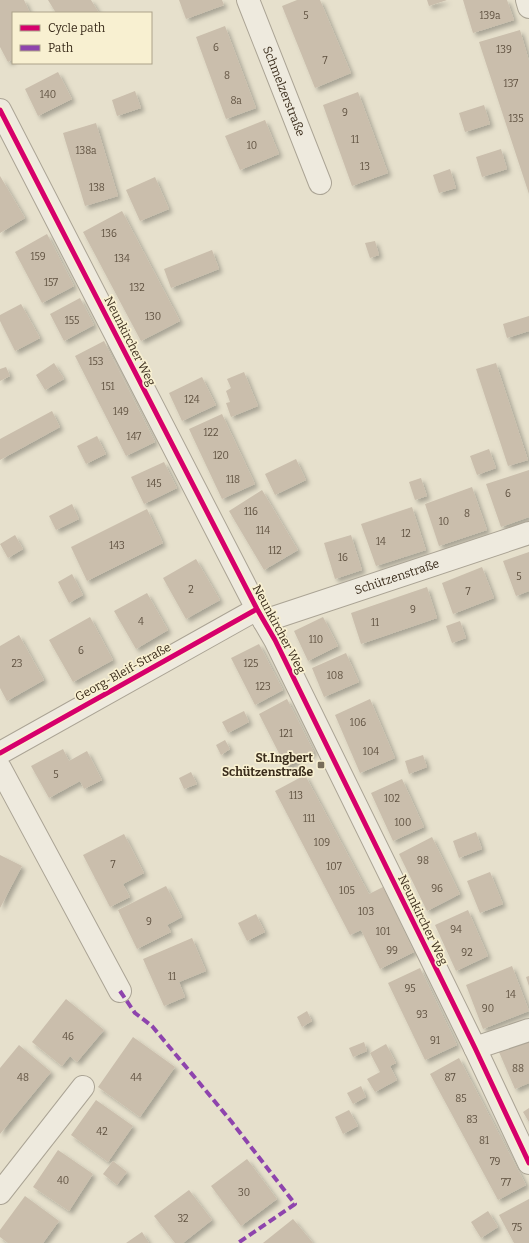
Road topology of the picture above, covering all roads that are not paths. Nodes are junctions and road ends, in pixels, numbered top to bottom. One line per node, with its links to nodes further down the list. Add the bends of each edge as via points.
1 (248, 0): 5 (street, Schmelzerstraße)
2 (527, 0): 3 (street)
3 (529, 7)
4 (0, 110): 7 (street, Neunkircher Weg)
5 (320, 183)
6 (529, 533): 7 (street, Schützenstraße)
7 (260, 615): 8 (street, Georg-Bleif-Straße); 12 (street, Neunkircher Weg, via 275,640)
8 (0, 753)
9 (0, 768): 10 (street)
10 (120, 991)
11 (529, 1030): 12 (street)
12 (475, 1048): 14 (street, Neunkircher Weg)
13 (83, 1088): 15 (street)
14 (529, 1163)
15 (0, 1192)

